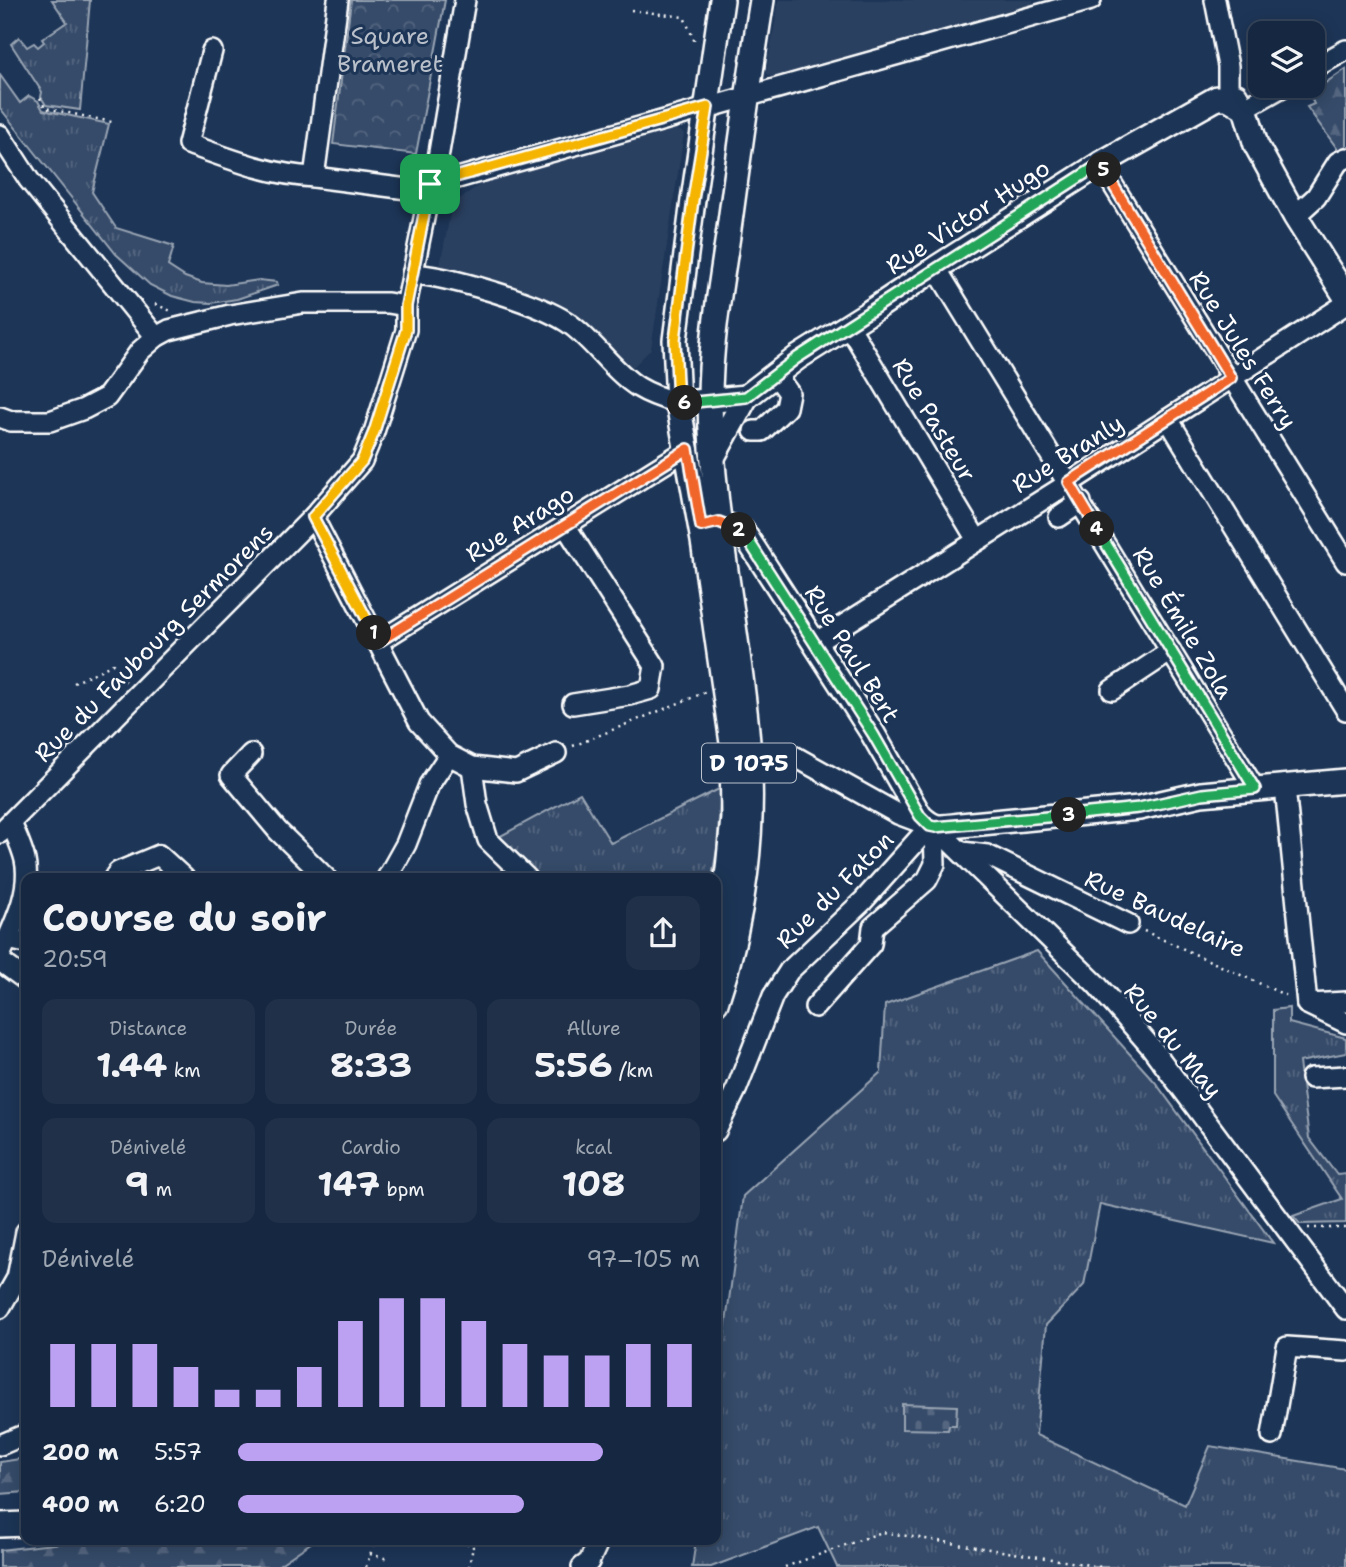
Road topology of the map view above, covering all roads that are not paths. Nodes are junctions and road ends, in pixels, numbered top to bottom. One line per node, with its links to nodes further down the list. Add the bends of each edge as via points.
1 (338, 0): 17 (street)
2 (466, 0): 18 (street, Rue du Faubourg Sermorens)
3 (722, 0): 13 (main road)
4 (762, 0): 11 (main road)
5 (1091, 0): 11 (street)
6 (1215, 0): 12 (street)
7 (1346, 50): 9 (street)
8 (212, 51): 17 (street, via 188,144 252,167)
9 (1325, 62)
10 (1248, 93): 12 (street)
11 (747, 96): 13 (street); 30 (main road)
12 (1234, 96): 16 (main road, Rue Victor Hugo, via 1217,98); 19 (main road)
13 (708, 107): 18 (street); 31 (main road, via 675,340)
14 (0, 135): 26 (street, via 29,180)
15 (1346, 158): 19 (street, via 1338,162 1317,197)
16 (1100, 164): 20 (main road, Rue Victor Hugo); 28 (street, Rue Jules Ferry)
17 (314, 177): 18 (street, via 415,190)
18 (430, 184): 21 (street, Rue du Faubourg Sermorens)
19 (1295, 216): 22 (main road)
20 (936, 268): 25 (main road, Rue Victor Hugo); 37 (street, Rue Émile Zola)
21 (412, 274): 24 (street, Rue du Faubourg Sermorens); 31 (street, via 433,275 545,310 568,322 636,386)
22 (1346, 297)
23 (1346, 304): 28 (street, Rue Branly)
24 (406, 306): 26 (street, via 303,303 230,315); 39 (street, Rue du Faubourg Sermorens, via 406,330 362,461)
25 (849, 326): 27 (main road, Rue Victor Hugo); 43 (street, Rue Pasteur)
26 (156, 337): 32 (street, via 140,351 107,397 84,409 50,421)
27 (775, 374): 29 (main road, Rue Victor Hugo); 34 (street, via 789,393 786,408 762,431)
28 (1231, 378): 33 (street, Rue Branly); 44 (street, Rue Jules Ferry)
29 (746, 397): 30 (main road); 36 (main road, Rue Victor Hugo)
30 (710, 401): 31 (main road); 36 (main road)
31 (678, 403): 35 (main road)
32 (0, 417)
33 (1168, 419): 37 (street, Rue Branly); 50 (street)
34 (754, 431)
35 (688, 449): 41 (main road); 42 (street, Rue Arago)
36 (713, 457): 41 (main road)
37 (1069, 482): 38 (street, Rue Émile Zola); 43 (street, Rue Branly)
38 (1081, 502): 40 (street); 47 (street, Rue Émile Zola)
39 (313, 517): 45 (street); 60 (street, Rue du Faubourg Sermorens)
40 (1059, 517)
41 (710, 524): 46 (main road, Rue Paul Bert, via 743,532); 69 (main road, D 1075, via 732,743 733,818); 73 (main road, D 1075, via 748,743 750,818 736,927)
42 (565, 525): 45 (street, Rue Arago); 49 (street, via 655,666 652,689)
43 (977, 540): 46 (street, Rue Branly)
44 (1346, 562)
45 (378, 642): 53 (street, via 419,722)
46 (815, 643): 59 (main road, Rue Paul Bert, via 920,816)
47 (1171, 651): 48 (street); 58 (street, Rue Émile Zola)
48 (1112, 690)
49 (573, 704)
50 (1346, 710)
51 (556, 753): 55 (street, via 516,772)
52 (251, 754): 65 (street, via 232,775 278,831)
53 (449, 755): 55 (street); 66 (street, via 429,785)
54 (794, 756): 59 (street, Rue du Faton, via 898,814)
55 (472, 768): 67 (street, via 488,840)
56 (1346, 781): 57 (main road)
57 (1285, 787): 58 (main road); 75 (street)
58 (1255, 789): 59 (main road, via 1202,794 1139,808)
59 (933, 827): 61 (street, Rue du May); 76 (street, via 935,864 928,880 873,927 872,944); 80 (street, Rue du Faton, via 789,971 773,996)
60 (5, 828): 62 (street, via 25,862)
61 (962, 852): 70 (street, Rue Baudelaire, via 987,855); 83 (street, Rue du May, via 1097,985 1151,1048)
62 (26, 873)
63 (117, 873): 64 (street, via 159,855)
64 (179, 873)
65 (321, 873)
66 (390, 873)
67 (522, 873)
68 (21, 901): 71 (street)
69 (721, 912)
70 (1128, 924)
71 (8, 950): 72 (street)
72 (21, 971)
73 (721, 984)
74 (1346, 1002): 75 (street)
75 (1307, 1004): 77 (street)
76 (815, 1007)
77 (1346, 1023)
78 (1346, 1076): 79 (street)
79 (1311, 1078)
80 (721, 1121)
81 (21, 1258): 82 (street, via 17,1279)
82 (0, 1308)
83 (1346, 1309)
84 (1346, 1351): 85 (street, via 1287,1347)
85 (1272, 1435)
86 (21, 1436): 87 (street)
87 (0, 1445)
88 (0, 1510): 89 (main road)
89 (21, 1510)
90 (21, 1524): 91 (main road)
91 (0, 1525)
92 (596, 1545): 93 (street)
93 (582, 1567)

